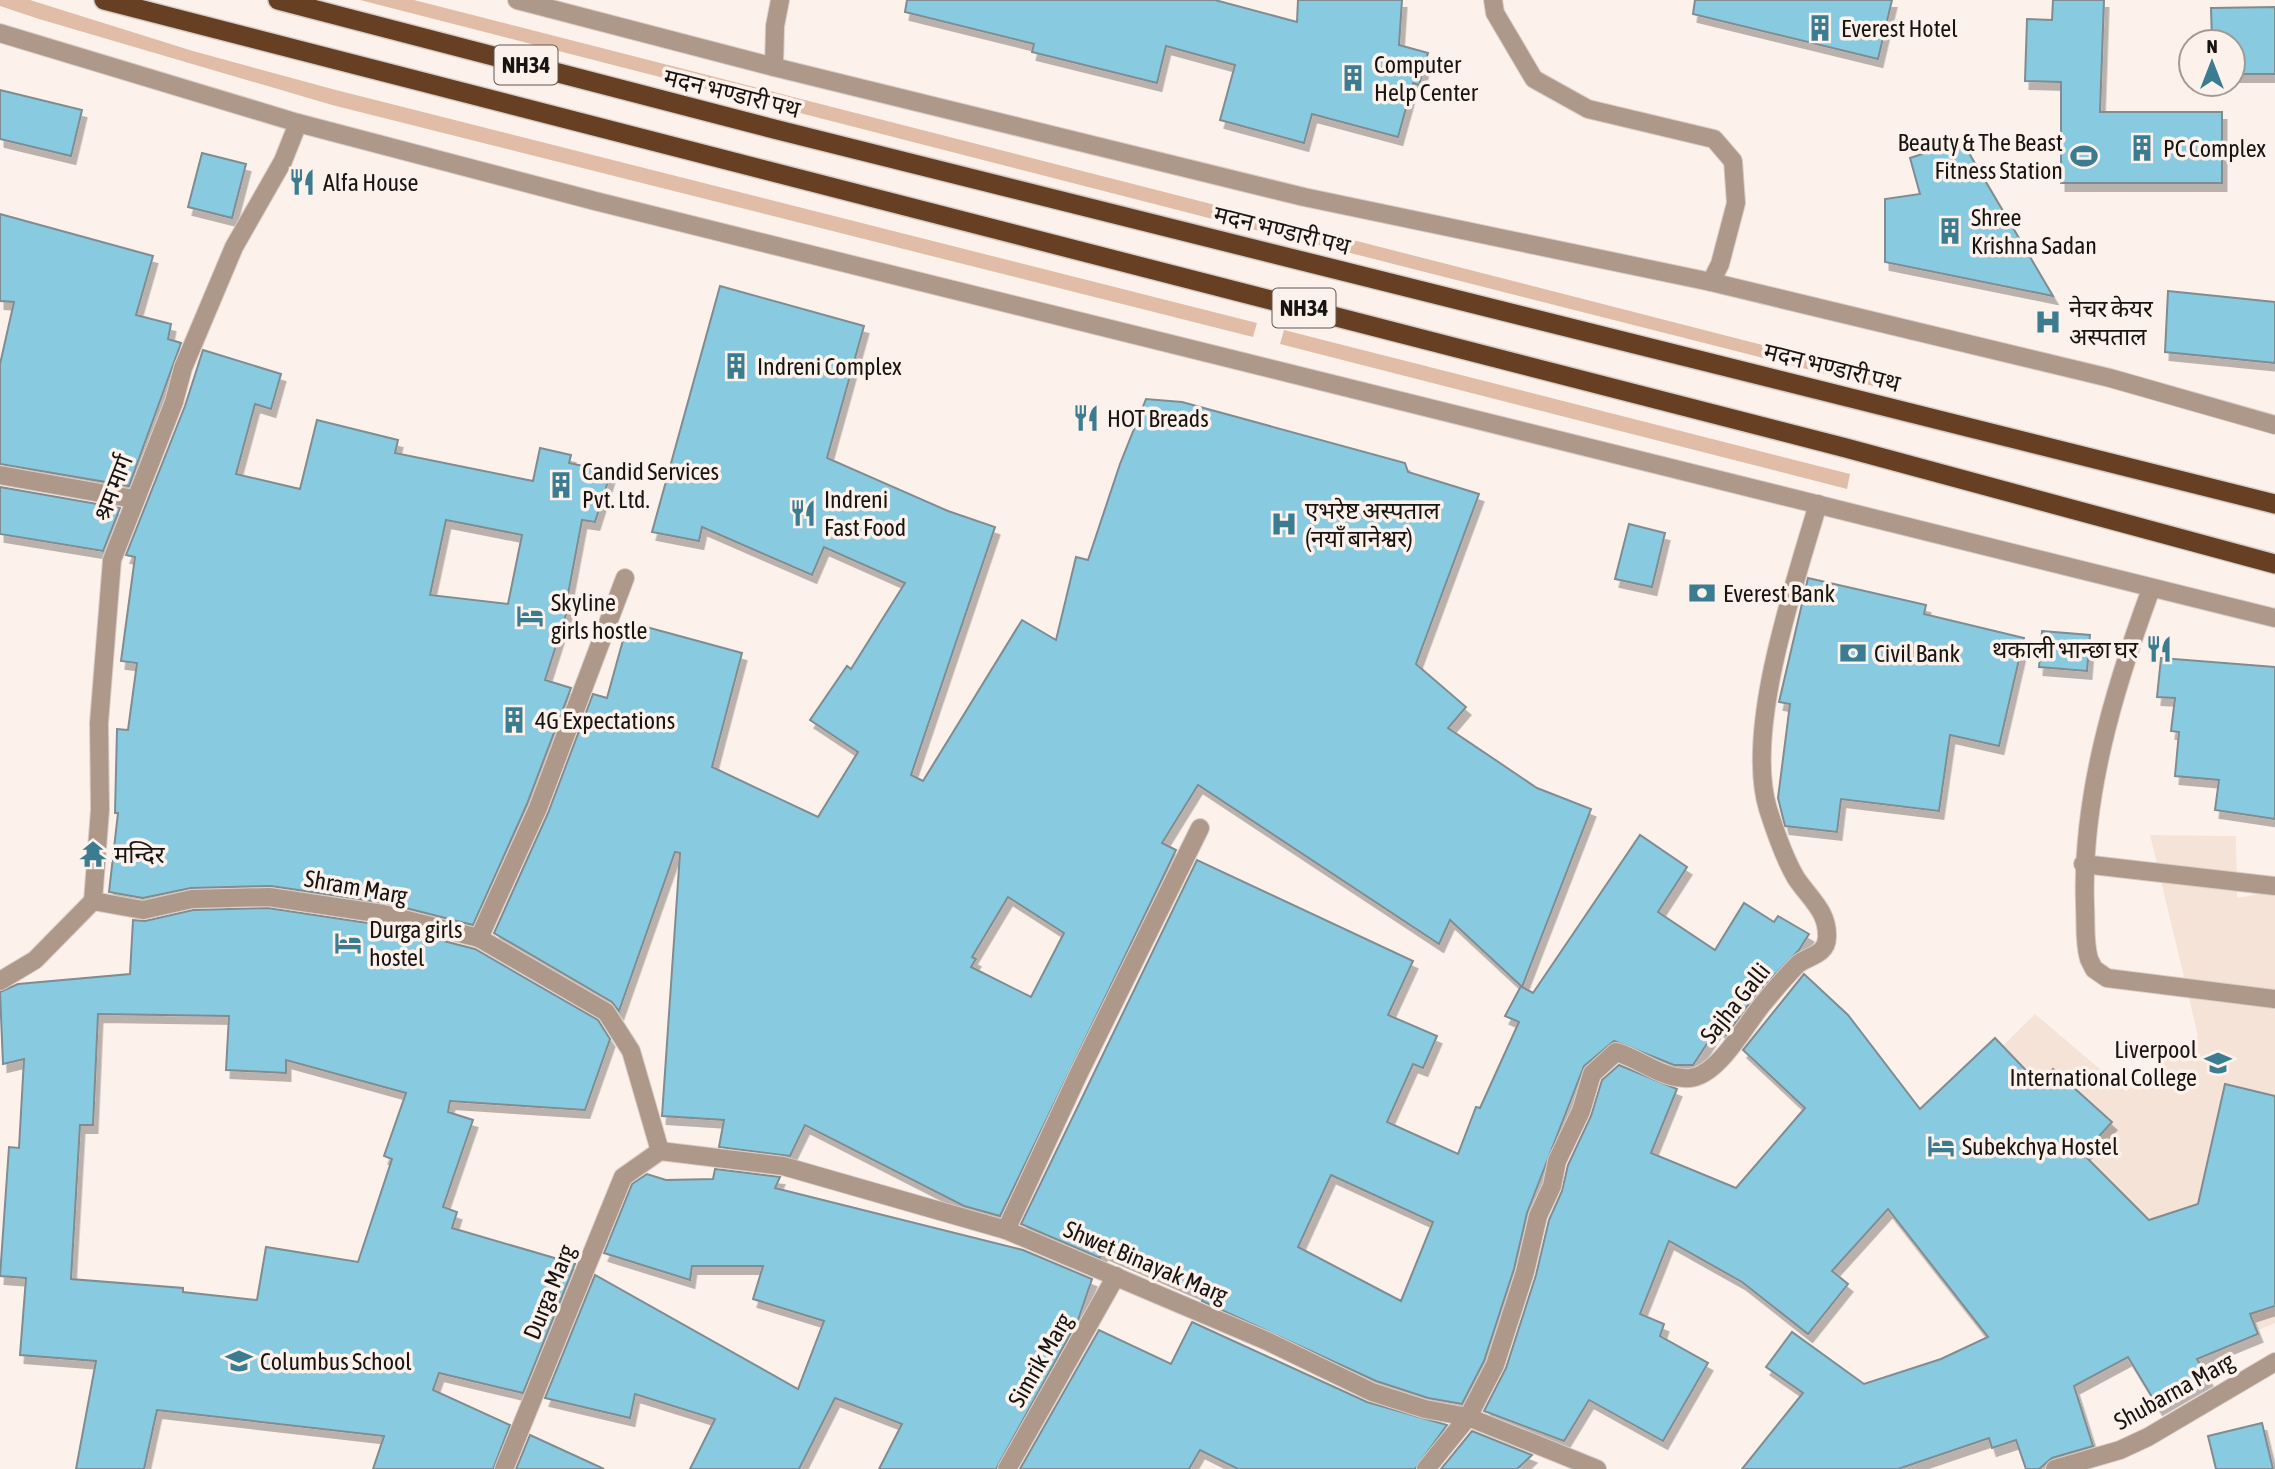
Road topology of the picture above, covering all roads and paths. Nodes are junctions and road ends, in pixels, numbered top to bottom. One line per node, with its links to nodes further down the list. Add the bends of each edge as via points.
1 (104, 0): 15 (highway, NH34, via 1819,441)
2 (278, 0): 14 (highway, मदन भण्डारी पथ / NH34)
3 (517, 0): 7 (street)
4 (780, 0): 7 (street)
5 (1493, 0): 9 (street, via 1495,13 1534,79 1588,109 1714,139 1733,161 1737,203)
6 (0, 33): 8 (street)
7 (774, 67): 9 (street, via 1304,197)
8 (298, 123): 12 (street, श्रम मार्ग, via 283,161 234,247); 13 (street, via 1260,368)
9 (1711, 282): 10 (street, via 2110,378)
10 (2275, 425)
11 (0, 475): 12 (street)
12 (134, 499): 22 (street, श्रम मार्ग, via 112,560 99,723 100,810)
13 (1818, 504): 17 (street); 30 (street, Sajha Galli, via 1768,686 1762,752 1767,807 1797,878 1822,912 1825,945 1814,958 1800,963 1765,1000 1713,1069 1690,1078 1656,1071 1616,1052 1592,1074 1538,1216 1495,1365)
14 (2275, 504)
15 (2275, 564)
16 (625, 578): 23 (street, via 538,808)
17 (2151, 589): 18 (street); 20 (street, via 2096,771)
18 (2275, 618)
19 (1200, 828): 27 (street)
20 (2083, 864): 21 (street); 25 (street, via 2086,949 2094,969 2107,978)
21 (2275, 886)
22 (93, 901): 23 (street, Shram Marg, via 143,910 192,899 269,897 383,914); 24 (street, via 35,960)
23 (479, 938): 26 (street, Shram Marg, via 606,1012 631,1051)
24 (0, 981)
25 (2275, 999)
26 (660, 1151): 27 (street, Shwet Binayak Marg, via 783,1166); 31 (street, Durga Marg, via 623,1177)
27 (1006, 1230): 28 (street, Shwet Binayak Marg)
28 (1116, 1276): 30 (street, Shwet Binayak Marg, via 1372,1392); 32 (street, Simrik Marg)
29 (2275, 1362): 35 (street, Shubarna Marg, via 2148,1437)
30 (1468, 1417): 33 (street); 34 (street, Shwet Binayak Marg)
31 (504, 1469)
32 (1007, 1469)
33 (1426, 1469)
34 (1597, 1469)
35 (2055, 1469)

